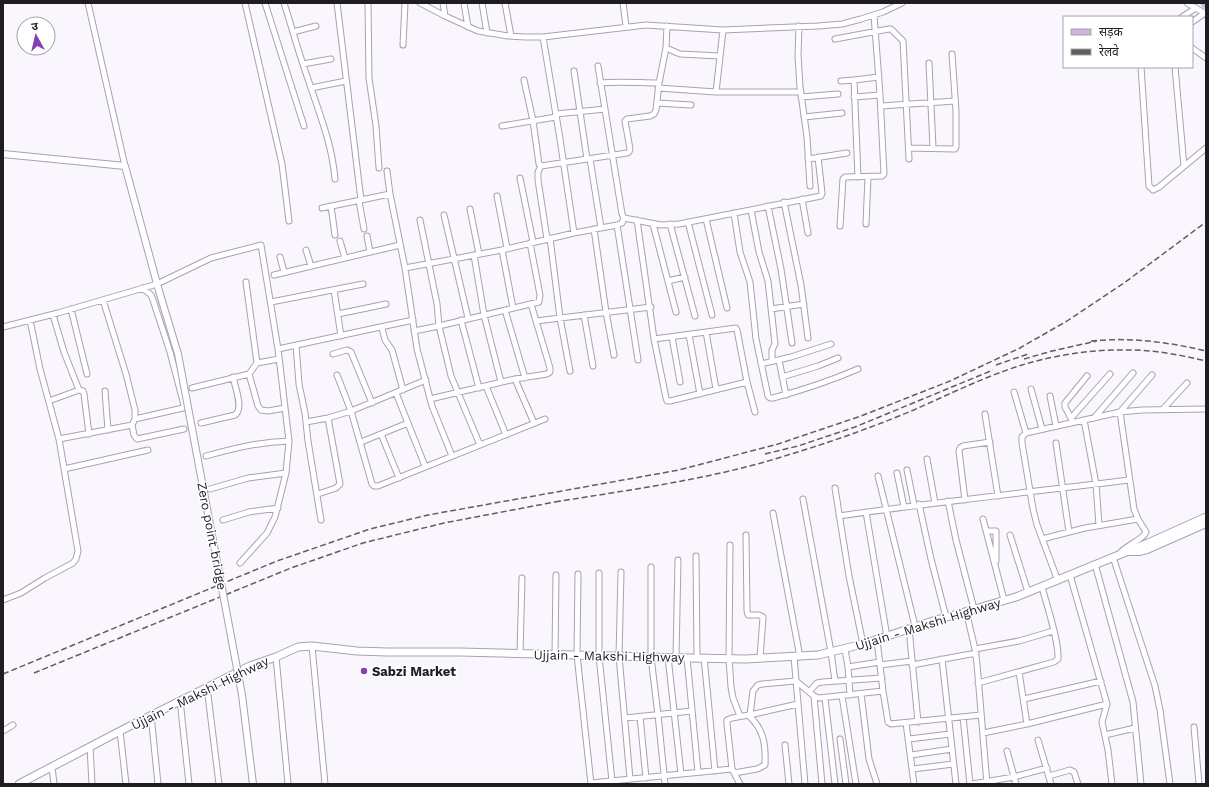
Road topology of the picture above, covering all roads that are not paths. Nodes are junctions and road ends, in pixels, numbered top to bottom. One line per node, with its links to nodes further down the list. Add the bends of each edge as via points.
1 (88, 3): 86 (street)
2 (245, 3): 112 (street, via 282,164)
3 (265, 3): 73 (street)
4 (284, 3): 29 (street)
5 (337, 3): 51 (street)
6 (368, 3): 89 (street, via 368,78 376,126)
7 (405, 3): 35 (street)
8 (420, 3): 16 (street)
9 (443, 3): 20 (street)
10 (464, 3): 27 (street)
11 (482, 3): 31 (street)
12 (505, 3): 32 (street)
13 (623, 3): 24 (street)
14 (902, 3): 19 (street)
15 (1187, 3): 17 (street)
16 (426, 5): 20 (street)
17 (1196, 8): 18 (street); 21 (street)
18 (1205, 14): 22 (street)
19 (874, 15): 26 (street, via 842,24); 30 (street)
20 (445, 16): 27 (street)
21 (1184, 16)
22 (1193, 21)
23 (316, 26): 29 (street)
24 (626, 26): 25 (street); 33 (street)
25 (667, 26): 28 (street); 37 (street)
26 (799, 26): 28 (street); 58 (street)
27 (468, 27): 31 (street)
28 (723, 30): 39 (street)
29 (292, 32): 43 (street)
30 (875, 32): 34 (street); 48 (street); 64 (street, via 891,29 903,41)
31 (487, 33): 32 (street)
32 (511, 36): 33 (street)
33 (543, 37): 70 (street)
34 (835, 39)
35 (403, 45)
36 (1193, 49): 40 (street)
37 (665, 51): 39 (street); 54 (street)
38 (952, 54): 61 (street)
39 (720, 57): 56 (street)
40 (1206, 58)
41 (331, 59): 43 (street)
42 (929, 63): 63 (street)
43 (303, 64): 55 (street)
44 (598, 66): 53 (street)
45 (1140, 68): 88 (street, via 1149,186 1153,190 1159,187)
46 (1175, 68): 88 (street)
47 (574, 71): 68 (street)
48 (879, 77): 50 (street); 59 (street)
49 (524, 80): 72 (street)
50 (854, 80): 52 (street); 60 (street)
51 (346, 81): 55 (street); 99 (street)
52 (841, 81)
53 (600, 83): 54 (street, via 622,81); 67 (street)
54 (659, 85): 56 (street); 62 (street)
55 (311, 88): 94 (street, via 330,144)
56 (716, 92): 58 (street)
57 (838, 94): 58 (street)
58 (801, 95): 71 (street)
59 (880, 95): 60 (street); 66 (street)
60 (854, 97): 91 (street)
61 (955, 101): 63 (street); 76 (street, via 956,147)
62 (657, 103): 65 (street); 80 (street, via 654,114 625,121 630,152)
63 (932, 103): 64 (street); 76 (street)
64 (907, 104): 66 (street); 75 (street)
65 (691, 105)
66 (881, 106): 92 (street, via 884,174)
67 (605, 109): 68 (street); 80 (street)
68 (580, 112): 70 (street); 82 (street)
69 (842, 113): 71 (street)
70 (556, 116): 72 (street); 85 (street)
71 (804, 117): 83 (street)
72 (533, 121): 74 (street); 87 (street)
73 (304, 126)
74 (502, 126)
75 (909, 148): 76 (street); 84 (street)
76 (933, 148)
77 (1206, 148): 88 (street)
78 (847, 152): 81 (street)
79 (3, 154): 86 (street)
80 (612, 155): 82 (street); 108 (street)
81 (818, 157): 83 (street); 98 (street, via 822,195)
82 (588, 159): 85 (street); 119 (street)
83 (808, 159): 95 (street)
84 (910, 159)
85 (563, 163): 87 (street); 122 (street)
86 (125, 166): 145 (street, Zero point bridge)
87 (541, 166): 126 (street, via 538,180)
88 (1184, 166)
89 (379, 168)
90 (387, 171): 96 (street)
91 (858, 177): 92 (street); 118 (street, via 843,179)
92 (868, 177): 116 (street)
93 (520, 178): 128 (street)
94 (335, 179)
95 (810, 186)
96 (390, 194): 99 (street); 129 (street)
97 (497, 196): 130 (street)
98 (802, 199): 100 (street); 123 (street)
99 (360, 200): 101 (street); 120 (street)
100 (784, 202): 102 (street); 153 (street)
101 (331, 206): 103 (street); 124 (street)
102 (768, 206): 105 (street); 154 (street)
103 (322, 208)
104 (470, 209): 133 (street)
105 (751, 210): 106 (street); 160 (street, via 768,281)
106 (734, 213): 109 (street); 198 (street, via 740,252 750,282)
107 (444, 215): 136 (street)
108 (624, 218): 111 (street); 117 (street, via 622,223)
109 (706, 219): 113 (street); 157 (street)
110 (420, 220): 137 (street)
111 (637, 220): 114 (street); 155 (street)
112 (289, 221)
113 (688, 222): 115 (street); 168 (street)
114 (653, 224): 115 (street); 143 (street)
115 (670, 224): 142 (street)
116 (866, 224)
117 (617, 225): 119 (street); 159 (street)
118 (840, 226)
119 (601, 228): 121 (street)
120 (364, 229)
121 (594, 229): 122 (street); 162 (street)
122 (574, 233): 126 (street)
123 (808, 233)
124 (335, 235)
125 (367, 236): 132 (street)
126 (548, 238): 128 (street); 171 (street)
127 (340, 241): 135 (street)
128 (532, 242): 130 (street); 152 (street, via 540,300)
129 (400, 245): 132 (street); 139 (street)
130 (505, 249): 133 (street); 156 (street)
131 (306, 250): 138 (street)
132 (370, 252): 135 (street)
133 (477, 255): 136 (street); 166 (street)
134 (280, 256): 140 (street)
135 (346, 258): 138 (street)
136 (454, 259): 137 (street); 170 (street)
137 (429, 263): 139 (street); 176 (street)
138 (311, 266): 140 (street)
139 (405, 268): 173 (street)
140 (284, 272): 141 (street)
141 (274, 275)
142 (685, 277): 143 (street); 169 (street)
143 (668, 281): 163 (street)
144 (246, 282): 197 (street)
145 (158, 284): 147 (street); 150 (street, via 211,258 259,244 262,247); 431 (street, Zero point bridge, bridge, via 178,354 242,695)
146 (364, 284): 148 (street)
147 (142, 288): 149 (street); 244 (street, via 152,297 184,405 183,408)
148 (334, 290): 150 (street); 165 (street)
149 (103, 300): 158 (street); 244 (street, via 126,374)
150 (271, 302): 189 (street)
151 (386, 304): 165 (street)
152 (531, 304): 156 (street); 175 (street)
153 (804, 304): 154 (street); 184 (street)
154 (787, 306): 160 (street); 186 (street)
155 (650, 307): 159 (street); 185 (street)
156 (512, 308): 161 (street)
157 (727, 308)
158 (71, 309): 164 (street); 203 (street)
159 (630, 309): 162 (street); 194 (street)
160 (771, 309): 196 (street, via 775,344)
161 (505, 310): 166 (street); 211 (street)
162 (606, 312): 167 (street); 191 (street)
163 (676, 312)
164 (52, 314): 172 (street); 223 (street)
165 (338, 314): 182 (street)
166 (484, 314): 170 (street); 214 (street)
167 (584, 315): 171 (street); 199 (street)
168 (712, 315)
169 (695, 316)
170 (468, 318): 174 (street)
171 (560, 318): 175 (street); 201 (street)
172 (30, 320): 177 (street); 233 (street)
173 (413, 320): 178 (street); 179 (street)
174 (461, 320): 176 (street); 220 (street)
175 (536, 321): 211 (street, via 550,372)
176 (439, 326): 179 (street); 228 (street)
177 (3, 327)
178 (382, 328): 182 (street); 224 (street, via 385,340 392,350)
179 (414, 331): 213 (street)
180 (706, 332): 181 (street); 216 (street, via 734,328 737,330); 221 (street)
181 (689, 334): 183 (street); 229 (street)
182 (341, 336): 188 (street)
183 (672, 337): 185 (street); 215 (street)
184 (808, 338)
185 (654, 340): 229 (street, via 667,400)
186 (792, 343)
187 (831, 344): 195 (street)
188 (296, 345): 189 (street); 248 (street, via 299,384)
189 (278, 349): 193 (street)
190 (333, 354): 234 (street, via 347,350 351,352)
191 (614, 355)
192 (838, 358): 210 (street)
193 (279, 359): 197 (street); 235 (street)
194 (638, 360)
195 (778, 360): 196 (street); 210 (street)
196 (772, 361): 198 (street)
197 (257, 363): 204 (street)
198 (761, 364): 230 (street, via 768,396 774,398)
199 (592, 366)
200 (858, 369): 230 (street, via 820,385)
201 (570, 371)
202 (1132, 373): 243 (street)
203 (87, 374)
204 (249, 374): 209 (street); 235 (street, via 261,410)
205 (1110, 374): 246 (street)
206 (337, 375): 238 (street)
207 (1152, 375): 240 (street)
208 (1087, 376): 246 (street, via 1065,403)
209 (233, 377): 219 (street); 249 (street, via 240,408 238,413)
210 (782, 377): 230 (street)
211 (525, 378): 212 (street)
212 (515, 379): 214 (street); 251 (street)
213 (426, 380): 224 (street); 232 (street)
214 (501, 382): 218 (street)
215 (680, 382)
216 (746, 382): 221 (street); 239 (street)
217 (1188, 383): 236 (street)
218 (486, 386): 220 (street); 260 (street)
219 (192, 388)
220 (479, 388): 228 (street)
221 (716, 389): 229 (street)
222 (1031, 389): 255 (street)
223 (79, 390): 233 (street); 258 (street, via 84,394)
224 (403, 390): 227 (street)
225 (104, 391): 256 (street)
226 (1014, 392): 257 (street)
227 (396, 393): 234 (street); 250 (street)
228 (457, 393): 232 (street); 266 (street)
229 (700, 394)
230 (786, 395)
231 (1050, 396): 253 (street)
232 (430, 399): 269 (street)
233 (49, 401): 261 (street)
234 (372, 403): 238 (street)
235 (285, 408): 262 (street)
236 (1163, 409): 237 (street); 240 (street)
237 (1206, 409)
238 (351, 411): 242 (street); 263 (street)
239 (755, 412)
240 (1120, 412): 243 (street); 278 (street)
241 (985, 414): 264 (street)
242 (328, 418): 248 (street); 284 (street, via 340,484)
243 (1094, 418): 247 (street)
244 (135, 419): 252 (street)
245 (545, 419): 251 (street)
246 (1072, 420): 247 (street); 253 (street)
247 (1084, 420): 279 (street)
248 (306, 422): 284 (street)
249 (201, 423)
250 (408, 423): 259 (street); 271 (street)
251 (534, 424): 260 (street)
252 (132, 425): 254 (street, via 136,440); 256 (street)
253 (1056, 426): 255 (street)
254 (184, 429)
255 (1042, 429): 257 (street)
256 (108, 430): 258 (street)
257 (1026, 433): 283 (street, via 1022,437 1022,442)
258 (89, 434): 261 (street)
259 (381, 434): 263 (street); 277 (street)
260 (506, 435): 266 (street)
261 (59, 439): 272 (street)
262 (289, 441): 268 (street, via 242,446); 274 (street)
263 (361, 442): 277 (street, via 374,486)
264 (990, 442): 285 (street); 287 (street, via 962,446 959,450)
265 (1056, 444): 281 (street)
266 (480, 445): 269 (street)
267 (148, 450): 272 (street)
268 (206, 456)
269 (452, 456): 271 (street)
270 (927, 459): 289 (street)
271 (426, 466): 277 (street)
272 (64, 468): 327 (street, via 78,551 76,560 21,593)
273 (907, 470): 290 (street)
274 (286, 473): 282 (street, via 248,478); 292 (street)
275 (897, 473): 291 (street)
276 (878, 476): 293 (street)
277 (399, 478)
278 (1129, 480): 279 (street); 299 (street)
279 (1096, 484): 281 (street); 303 (street)
280 (835, 488): 296 (street)
281 (1063, 488): 283 (street); 305 (street)
282 (210, 489)
283 (1031, 492): 285 (street); 308 (street, via 1034,514)
284 (318, 494): 301 (street)
285 (998, 496): 287 (street)
286 (803, 499): 340 (street)
287 (965, 500): 288 (street)
288 (948, 501): 289 (street); 329 (street)
289 (935, 503): 290 (street)
290 (917, 505): 291 (street); 331 (street)
291 (904, 507): 293 (street)
292 (278, 508): 300 (street, via 249,512); 314 (street, via 267,533)
293 (885, 509): 294 (street); 332 (street, via 900,563)
294 (866, 512): 296 (street); 334 (street)
295 (773, 513): 351 (street)
296 (839, 516): 336 (street)
297 (1206, 517): 310 (main road, Ujjain - Makshi Highway)
298 (983, 519): 304 (street)
299 (1138, 519): 303 (street); 312 (street, via 1146,529 1146,534)
300 (223, 520)
301 (321, 520)
302 (1206, 524): 310 (street, via 1146,550)
303 (1099, 525): 305 (street)
304 (986, 531): 317 (street); 317 (street, via 996,531)
305 (1070, 532): 308 (street)
306 (746, 535): 354 (street, via 747,611 748,614 762,615 764,619)
307 (1010, 535): 326 (street)
308 (1042, 539): 324 (street)
309 (730, 545): 353 (street)
310 (1127, 552): 312 (main road, Ujjain - Makshi Highway)
311 (696, 556): 350 (street)
312 (1116, 556): 315 (main road, Ujjain - Makshi Highway); 451 (street, via 1155,686)
313 (678, 560): 349 (street)
314 (240, 563)
315 (1095, 564): 322 (main road, Ujjain - Makshi Highway); 393 (street, via 1133,702)
316 (651, 566): 347 (street)
317 (996, 568): 328 (street)
318 (620, 572): 345 (street)
319 (599, 573): 344 (street)
320 (578, 574): 343 (street)
321 (556, 575): 342 (street)
322 (1070, 575): 324 (main road, Ujjain - Makshi Highway); 364 (street)
323 (522, 578): 341 (street)
324 (1058, 580): 325 (main road, Ujjain - Makshi Highway)
325 (1042, 587): 326 (main road, Ujjain - Makshi Highway); 333 (street)
326 (1028, 592): 328 (main road, Ujjain - Makshi Highway)
327 (3, 600)
328 (1004, 600): 329 (main road, Ujjain - Makshi Highway)
329 (974, 609): 330 (main road, Ujjain - Makshi Highway)
330 (966, 611): 331 (main road, Ujjain - Makshi Highway); 339 (street)
331 (946, 617): 332 (main road, Ujjain - Makshi Highway)
332 (912, 627): 334 (main road, Ujjain - Makshi Highway); 356 (street)
333 (1053, 630): 339 (street); 359 (street, via 1058,660)
334 (887, 637): 335 (main road, Ujjain - Makshi Highway)
335 (877, 640): 336 (main road, Ujjain - Makshi Highway); 357 (street)
336 (863, 644): 338 (main road, Ujjain - Makshi Highway)
337 (312, 646): 341 (main road, Ujjain - Makshi Highway, via 365,651); 346 (main road, Ujjain - Makshi Highway, via 298,647); 433 (street)
338 (846, 649): 340 (main road, Ujjain - Makshi Highway); 358 (street)
339 (975, 651): 355 (street); 365 (street)
340 (831, 652): 351 (main road, Ujjain - Makshi Highway); 363 (street)
341 (520, 654): 342 (main road, Ujjain - Makshi Highway)
342 (555, 655): 343 (main road, Ujjain - Makshi Highway)
343 (577, 655): 344 (main road, Ujjain - Makshi Highway); 423 (street)
344 (599, 656): 345 (main road, Ujjain - Makshi Highway); 421 (street)
345 (619, 656): 347 (main road, Ujjain - Makshi Highway); 387 (street)
346 (276, 657): 366 (main road, Ujjain - Makshi Highway, via 250,666); 432 (street)
347 (651, 657): 348 (main road, Ujjain - Makshi Highway); 381 (street)
348 (668, 657): 349 (main road, Ujjain - Makshi Highway); 379 (street)
349 (676, 657): 352 (main road, Ujjain - Makshi Highway)
350 (700, 657): 352 (main road, Ujjain - Makshi Highway); 353 (main road, Ujjain - Makshi Highway); 412 (street)
351 (797, 657): 354 (main road, Ujjain - Makshi Highway); 362 (street)
352 (687, 658): 378 (street)
353 (730, 658): 354 (main road, Ujjain - Makshi Highway); 384 (street, via 731,687)
354 (760, 658)
355 (942, 658): 356 (street); 388 (street)
356 (912, 663): 357 (street); 389 (street)
357 (880, 664): 358 (street); 360 (street)
358 (848, 667): 361 (street)
359 (1019, 672): 365 (street); 374 (street)
360 (882, 678): 361 (street); 367 (street)
361 (849, 680): 363 (street); 370 (street)
362 (796, 681): 368 (street); 376 (street); 382 (street, via 758,685 753,691)
363 (835, 681): 368 (street, via 817,683)
364 (1101, 681): 374 (street); 377 (street)
365 (978, 683): 383 (street)
366 (207, 687): 375 (main road, Ujjain - Makshi Highway); 430 (street)
367 (883, 691): 369 (street); 390 (street, via 888,722)
368 (809, 692): 371 (street)
369 (861, 694): 370 (street); 442 (street, via 869,759)
370 (850, 695): 372 (street)
371 (814, 696): 373 (street); 438 (street)
372 (842, 696): 373 (street); 441 (street)
373 (826, 698): 439 (street)
374 (1024, 699): 391 (street)
375 (180, 700): 380 (main road, Ujjain - Makshi Highway); 429 (street)
376 (798, 704): 382 (street); 437 (street)
377 (1107, 704): 391 (street); 399 (street, via 1102,722)
378 (692, 711): 379 (street); 414 (street)
379 (674, 714): 381 (street); 415 (street)
380 (151, 715): 396 (main road, Ujjain - Makshi Highway); 428 (street)
381 (658, 715): 385 (street); 416 (street)
382 (749, 715): 384 (street); 413 (street, via 763,736 765,765 757,769)
383 (981, 715): 386 (street); 397 (street)
384 (740, 716): 413 (street, via 727,720)
385 (640, 717): 387 (street); 419 (street)
386 (963, 717): 388 (street); 445 (street)
387 (624, 718): 420 (street)
388 (949, 718): 389 (street); 398 (street)
389 (918, 722): 390 (street)
390 (906, 723): 401 (street)
391 (1027, 724): 397 (street)
392 (13, 725): 395 (street)
393 (1134, 728): 399 (street); 450 (street)
394 (1194, 728): 452 (street)
395 (3, 731)
396 (120, 731): 404 (main road, Ujjain - Makshi Highway); 427 (street)
397 (983, 733): 424 (street)
398 (950, 734): 401 (street); 405 (street)
399 (1105, 735): 449 (street)
400 (840, 739): 440 (street)
401 (909, 739): 407 (street)
402 (1038, 740): 410 (street)
403 (785, 745): 436 (street)
404 (90, 747): 409 (main road, Ujjain - Makshi Highway); 426 (street)
405 (952, 749): 407 (street); 408 (street)
406 (1007, 752): 418 (street)
407 (911, 755): 411 (street)
408 (953, 764): 411 (street); 444 (street)
409 (52, 767): 422 (main road, Ujjain - Makshi Highway); 425 (street)
410 (1047, 768): 417 (street); 418 (street)
411 (913, 769): 443 (street)
412 (715, 771): 413 (street); 414 (street)
413 (733, 771): 435 (street)
414 (698, 772): 415 (street)
415 (681, 774): 416 (street)
416 (664, 776): 419 (street); 434 (street)
417 (1049, 776): 447 (street); 448 (street, via 1070,770 1074,772)
418 (1014, 777): 424 (street); 446 (street)
419 (646, 778): 420 (street)
420 (630, 779): 421 (street)
421 (612, 781): 423 (street)
422 (22, 783)
423 (591, 783)
424 (987, 783): 445 (street)
425 (54, 784)
426 (92, 784)
427 (126, 784)
428 (158, 784)
429 (189, 784)
430 (219, 784)
431 (253, 784)
432 (288, 784)
433 (325, 784)
434 (665, 784)
435 (740, 784)
436 (789, 784)
437 (805, 784)
438 (822, 784)
439 (835, 784)
440 (846, 784)
441 (856, 784)
442 (877, 784)
443 (914, 784)
444 (956, 784)
445 (971, 784)
446 (1016, 784)
447 (1051, 784)
448 (1078, 784)
449 (1112, 784)
450 (1141, 784)
451 (1170, 784)
452 (1200, 784)

